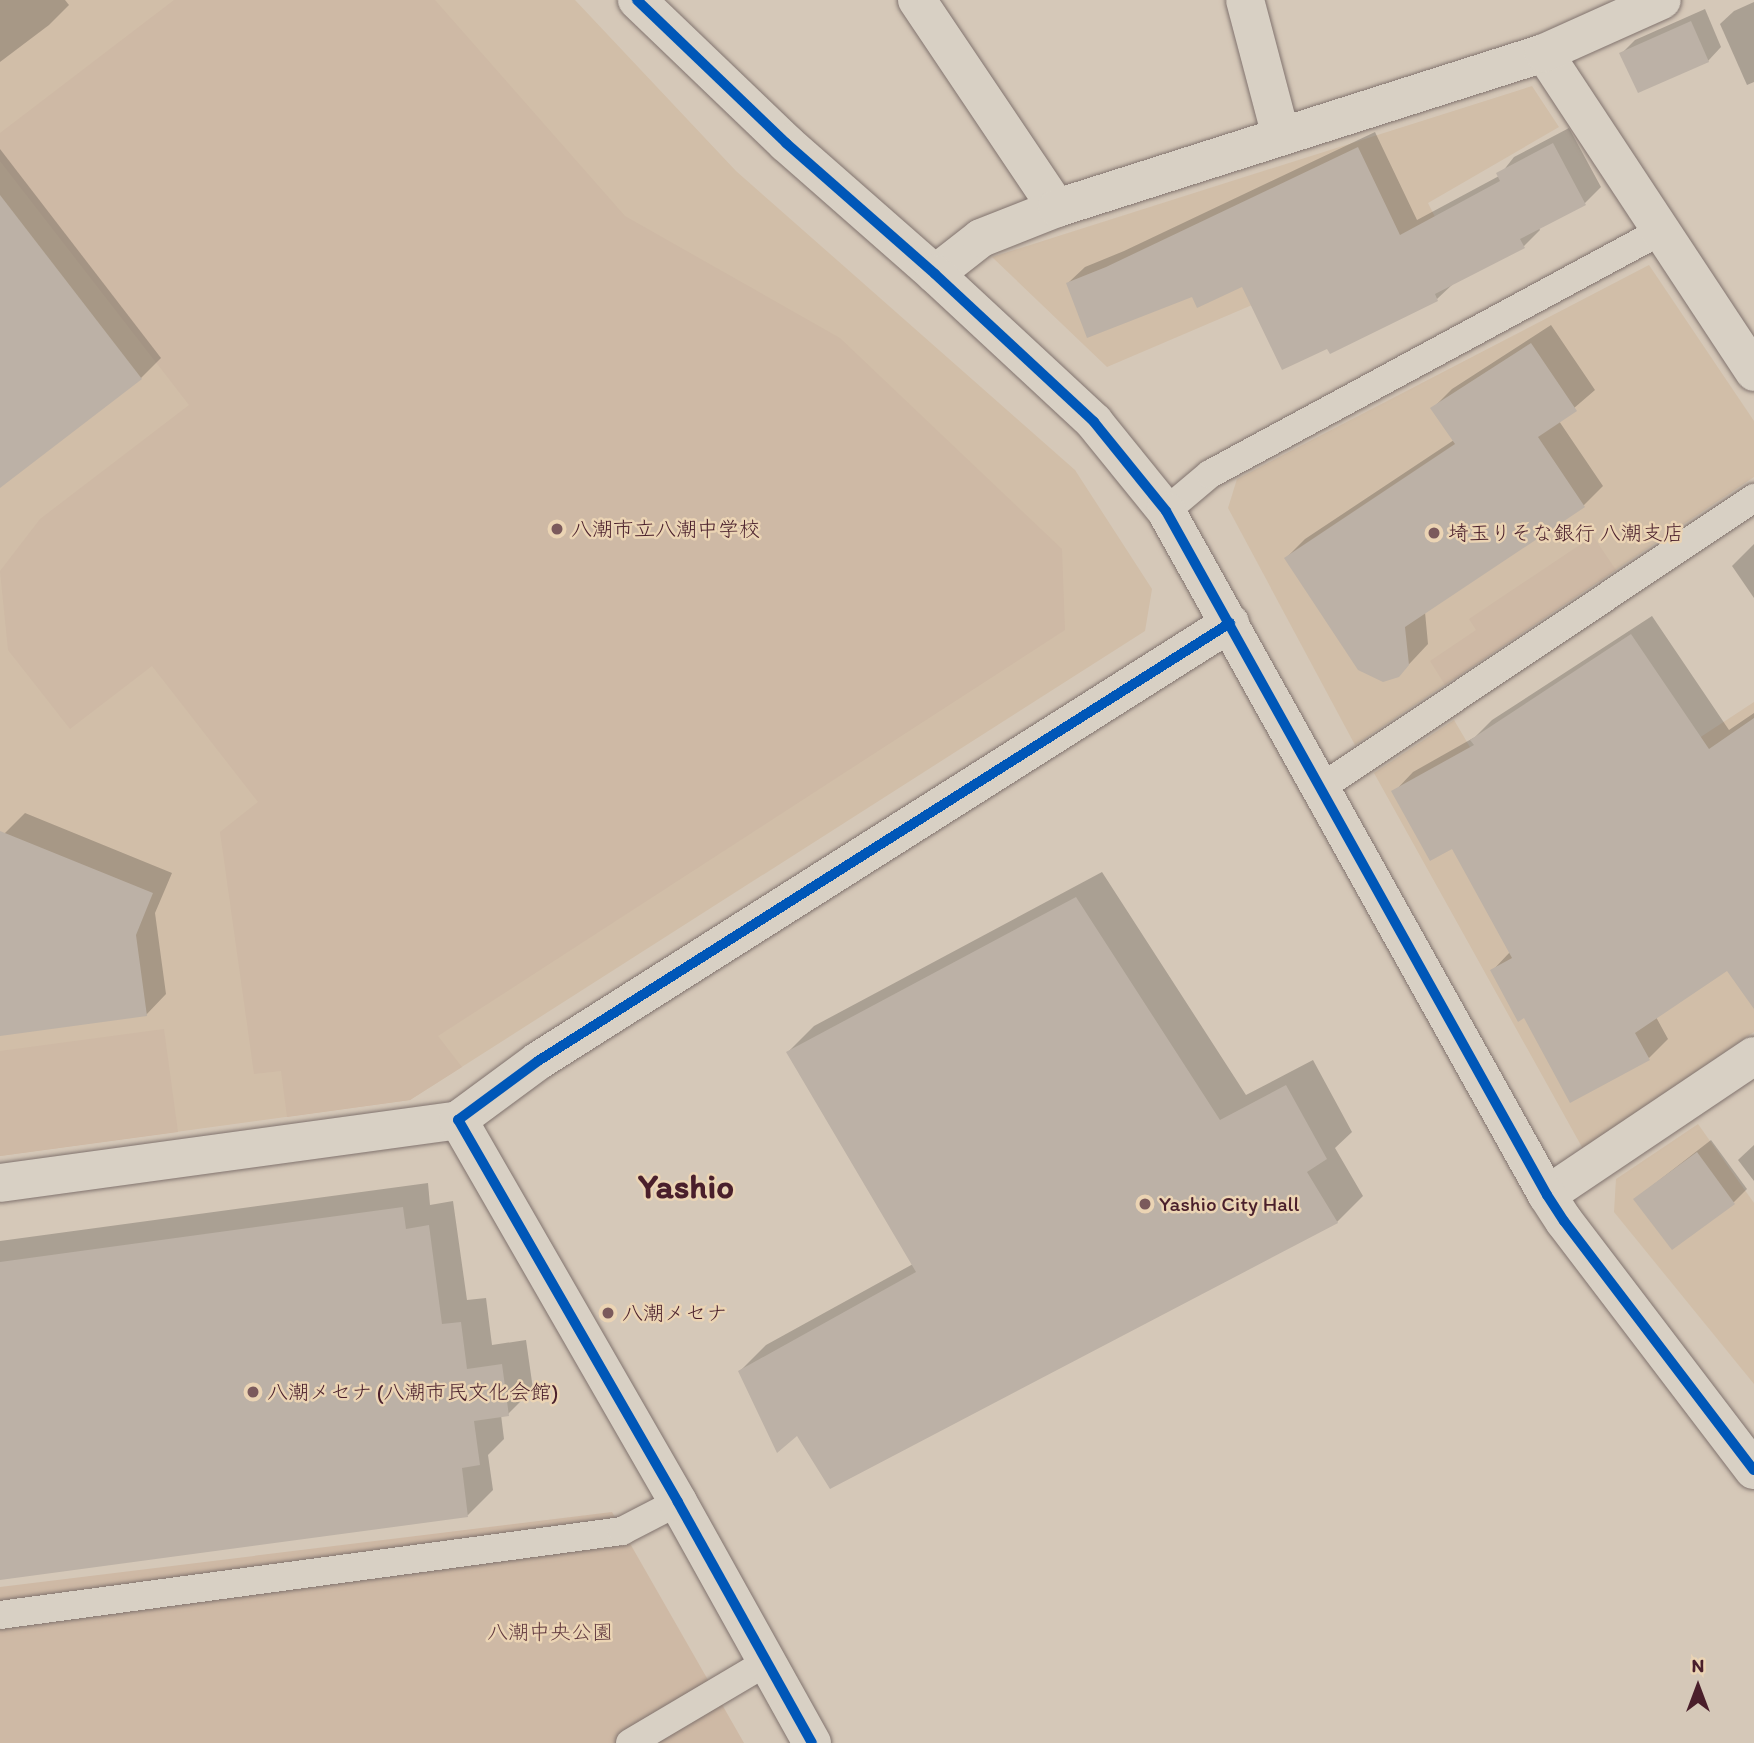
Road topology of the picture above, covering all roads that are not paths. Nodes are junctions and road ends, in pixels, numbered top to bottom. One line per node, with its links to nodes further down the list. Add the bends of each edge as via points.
1 (638, 0): 9 (street, via 786,143)
2 (917, 0): 7 (street)
3 (1245, 0): 6 (street)
4 (1662, 0): 5 (street)
5 (1544, 53): 6 (street); 8 (street)
6 (1281, 136): 7 (street)
7 (1057, 208): 9 (street, via 981,238)
8 (1659, 232): 10 (street); 12 (lane, via 1210,474)
9 (935, 274): 12 (street, via 1094,422)
10 (1754, 372)
11 (1754, 498): 14 (lane)
12 (1166, 511): 13 (street)
13 (1230, 623): 14 (street); 16 (street, via 538,1061)
14 (1322, 787): 18 (street)
15 (1754, 1056): 18 (street)
16 (458, 1120): 17 (street); 20 (street)
17 (0, 1183)
18 (1547, 1195): 19 (street)
19 (1754, 1470)
20 (678, 1502): 21 (lane, via 622,1531); 22 (street)
21 (0, 1615)
22 (767, 1662): 23 (lane); 24 (street)
23 (630, 1743)
24 (812, 1743)

